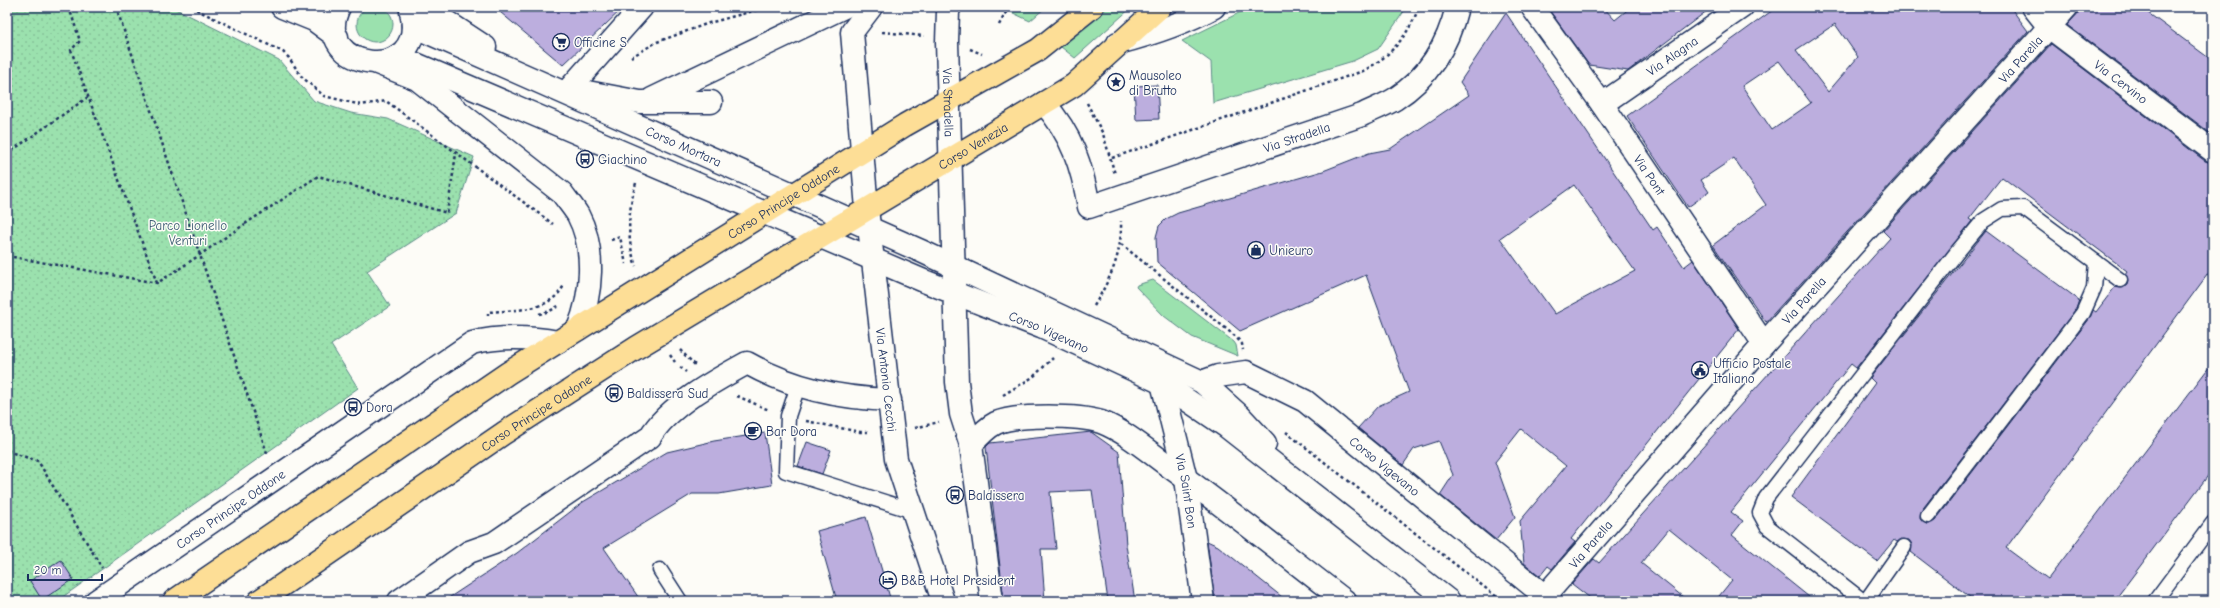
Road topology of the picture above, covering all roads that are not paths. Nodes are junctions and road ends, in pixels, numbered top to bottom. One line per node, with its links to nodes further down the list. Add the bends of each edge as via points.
1 (282, 7): 18 (street, via 314,20)
2 (339, 7): 18 (street, via 335,23)
3 (424, 7): 22 (street, via 487,48)
4 (642, 7): 22 (street)
5 (844, 7): 24 (street)
6 (871, 7): 28 (street, via 852,32)
7 (950, 7): 23 (street, Via Stradella, via 947,42)
8 (1092, 7): 23 (main road, via 1038,50)
9 (1160, 7): 19 (main road, Corso Venezia)
10 (1214, 7): 19 (street, Corso Venezia, via 1157,33)
11 (1457, 7): 26 (street, Via Stradella, via 1443,48 1431,67 1395,99 1362,115 1089,207 1084,175 1072,144)
12 (1532, 7): 27 (street, Via Pont)
13 (1742, 7): 27 (street, Via Alagna)
14 (2033, 7): 17 (street, Via Cervino)
15 (2067, 7): 17 (street, Via Parella)
16 (411, 16): 20 (street, via 408,43); 31 (street, Corso Mortara)
17 (2049, 27): 29 (street, Via Cervino); 42 (street, Via Parella)
18 (337, 37): 21 (street, via 345,50 357,59)
19 (1118, 43): 26 (main road, Corso Venezia, via 1074,85)
20 (397, 56): 21 (street); 32 (street)
21 (377, 63): 40 (street, via 417,79 562,193 578,216 588,246 589,293 586,311)
22 (570, 88): 24 (street)
23 (949, 100): 28 (main road, Corso Principe Oddone); 30 (street, Via Stradella)
24 (646, 102): 25 (street)
25 (711, 102)
26 (1044, 103): 30 (main road, Corso Venezia)
27 (1602, 104): 42 (street, Via Pont)
28 (862, 151): 31 (main road, Corso Principe Oddone); 33 (street, Via Antonio Cecchi)
29 (2213, 151)
30 (950, 159): 33 (main road, Corso Venezia); 37 (street, Via Stradella)
31 (793, 194): 32 (main road, Corso Principe Oddone); 33 (street, Corso Mortara)
32 (764, 213): 34 (street, Corso Vigevano); 40 (main road, Corso Principe Oddone)
33 (862, 219): 34 (main road, Corso Venezia); 35 (street, Via Antonio Cecchi); 37 (street, Corso Mortara)
34 (820, 237): 35 (street, Corso Vigevano); 58 (main road, Corso Principe Oddone, via 636,348 504,433)
35 (874, 260): 39 (street, Corso Vigevano); 46 (street, Via Antonio Cecchi)
36 (2096, 262): 38 (lane); 51 (lane, via 2094,288 2083,313); 66 (lane, via 2023,208 2002,209 1983,221 1766,498 1760,512 1767,526)
37 (953, 266): 39 (street, Via Stradella); 43 (street, Corso Vigevano)
38 (2120, 280)
39 (956, 294): 44 (street, Corso Vigevano, via 1040,327); 47 (street, via 959,404)
40 (578, 329): 41 (main road, Corso Principe Oddone)
41 (558, 342): 56 (street, Corso Principe Oddone, via 488,339 472,343); 57 (main road, Corso Principe Oddone, via 508,373)
42 (1764, 344): 55 (street, Via Parella)
43 (1202, 382): 49 (street, Corso Vigevano, via 1239,416); 55 (street, Corso Vigevano, via 1218,376 1246,372 1305,401)
44 (1162, 383): 48 (street, Via Saint Bon); 49 (street, Corso Vigevano, via 1227,427)
45 (798, 386): 46 (street, via 847,398); 50 (lane, via 788,416 786,471); 59 (street, via 747,363 662,420 644,442 494,543 469,552)
46 (890, 400): 50 (street, Via Antonio Cecchi, via 896,459)
47 (971, 445): 48 (street, via 983,432 1010,418 1081,417 1101,423 1130,438); 62 (street)
48 (1186, 479): 63 (street, Via Saint Bon); 64 (street)
49 (1311, 491): 65 (street, Corso Vigevano)
50 (913, 511): 61 (street, Via Antonio Cecchi)
51 (1928, 516)
52 (2213, 523): 68 (lane)
53 (1904, 547): 67 (lane)
54 (660, 570): 60 (lane)
55 (1548, 598)
56 (96, 601)
57 (174, 601)
58 (259, 601)
59 (399, 601)
60 (680, 601)
61 (943, 601)
62 (992, 601)
63 (1203, 601)
64 (1345, 601)
65 (1449, 601)
66 (1863, 601)
67 (1866, 601)
68 (2155, 601)

